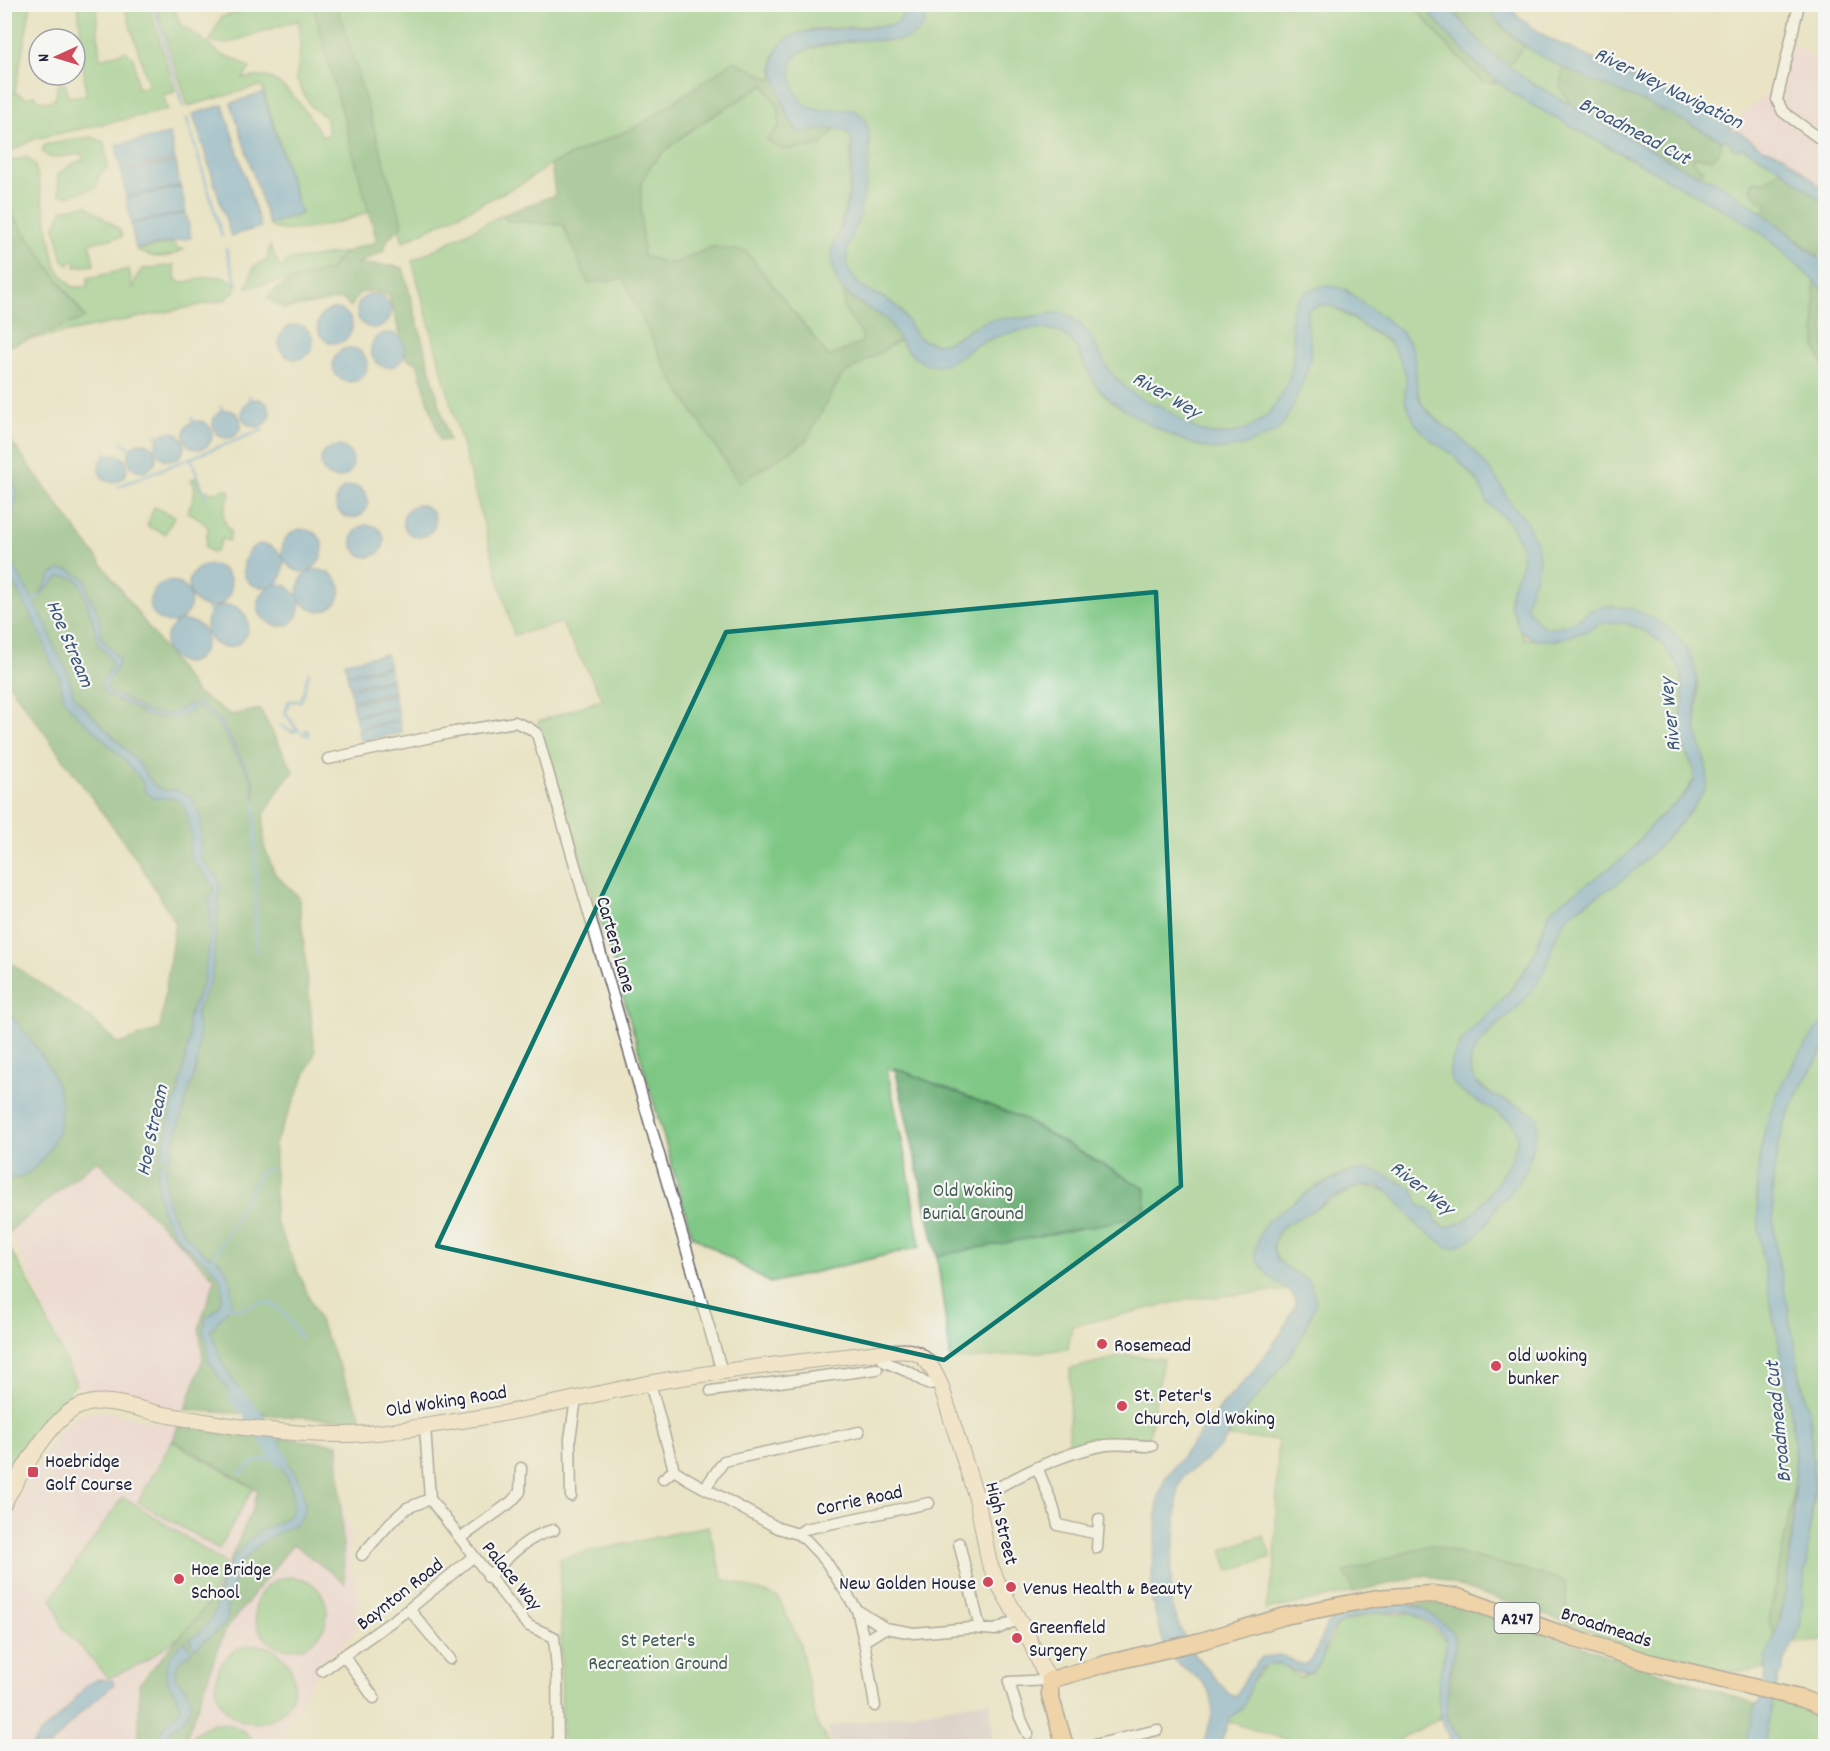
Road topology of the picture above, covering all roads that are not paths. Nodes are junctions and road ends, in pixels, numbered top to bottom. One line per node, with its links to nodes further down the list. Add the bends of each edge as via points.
1 (1799, 4): 2 (street, via 1777,100 1783,112)
2 (1826, 143)
3 (328, 759): 6 (street, Carters Lane, via 515,722 537,734)
4 (793, 1363): 6 (main road, Old Woking Road); 7 (main road, Old Woking Road, via 912,1352 927,1360); 8 (street)
5 (877, 1369): 8 (street)
6 (722, 1372): 9 (main road, Old Woking Road)
7 (937, 1377): 22 (main road, High Street)
8 (795, 1380): 10 (street)
9 (651, 1383): 11 (main road, Old Woking Road); 17 (street)
10 (711, 1391)
11 (576, 1399): 12 (main road, Old Woking Road); 20 (street, via 570,1439)
12 (425, 1426): 21 (street); 23 (main road, Old Woking Road, via 325,1434 226,1424 104,1401 88,1403 70,1411 53,1427)
13 (859, 1432): 19 (street, via 724,1461)
14 (1152, 1446): 15 (street, via 1108,1444)
15 (1037, 1467): 22 (street); 28 (street, via 1058,1526)
16 (521, 1468): 29 (street, via 520,1492)
17 (674, 1470): 18 (street); 19 (street)
18 (663, 1479)
19 (705, 1488): 27 (street, via 778,1528)
20 (571, 1496)
21 (430, 1499): 29 (street, Palace Way); 32 (street, via 407,1508)
22 (977, 1500): 37 (main road, High Street, via 989,1562)
23 (4, 1503)
24 (929, 1503): 27 (street, Corrie Road, via 805,1529)
25 (1099, 1519): 28 (street)
26 (554, 1530): 34 (street, via 542,1532)
27 (798, 1534): 36 (street, via 825,1560)
28 (1098, 1534): 31 (street)
29 (461, 1538): 33 (street, Palace Way)
30 (959, 1543): 39 (street)
31 (1097, 1548)
32 (362, 1556)
33 (474, 1556): 34 (street, Palace Way); 35 (street, Baynton Road)
34 (488, 1577): 50 (street, Palace Way, via 529,1626 554,1637)
35 (409, 1609): 41 (street, Baynton Road); 42 (street)
36 (856, 1610): 38 (street); 40 (street)
37 (1018, 1619): 39 (street, via 999,1629); 44 (main road, High Street)
38 (885, 1628): 39 (street, via 914,1633); 40 (street)
39 (982, 1628)
40 (864, 1641): 46 (street)
41 (345, 1657): 43 (street, Baynton Road); 45 (street)
42 (450, 1659)
43 (322, 1671)
44 (1050, 1680): 47 (main road, Broadmeads / A247, via 1285,1616 1377,1598 1431,1594 1458,1597 1638,1659); 49 (street, via 1009,1682); 51 (main road, High Street, via 1050,1695)
45 (374, 1698)
46 (875, 1706)
47 (1826, 1708)
48 (1157, 1730): 52 (street, via 1141,1739)
49 (1028, 1734)
50 (558, 1746)
51 (1065, 1746)
52 (1090, 1746)

